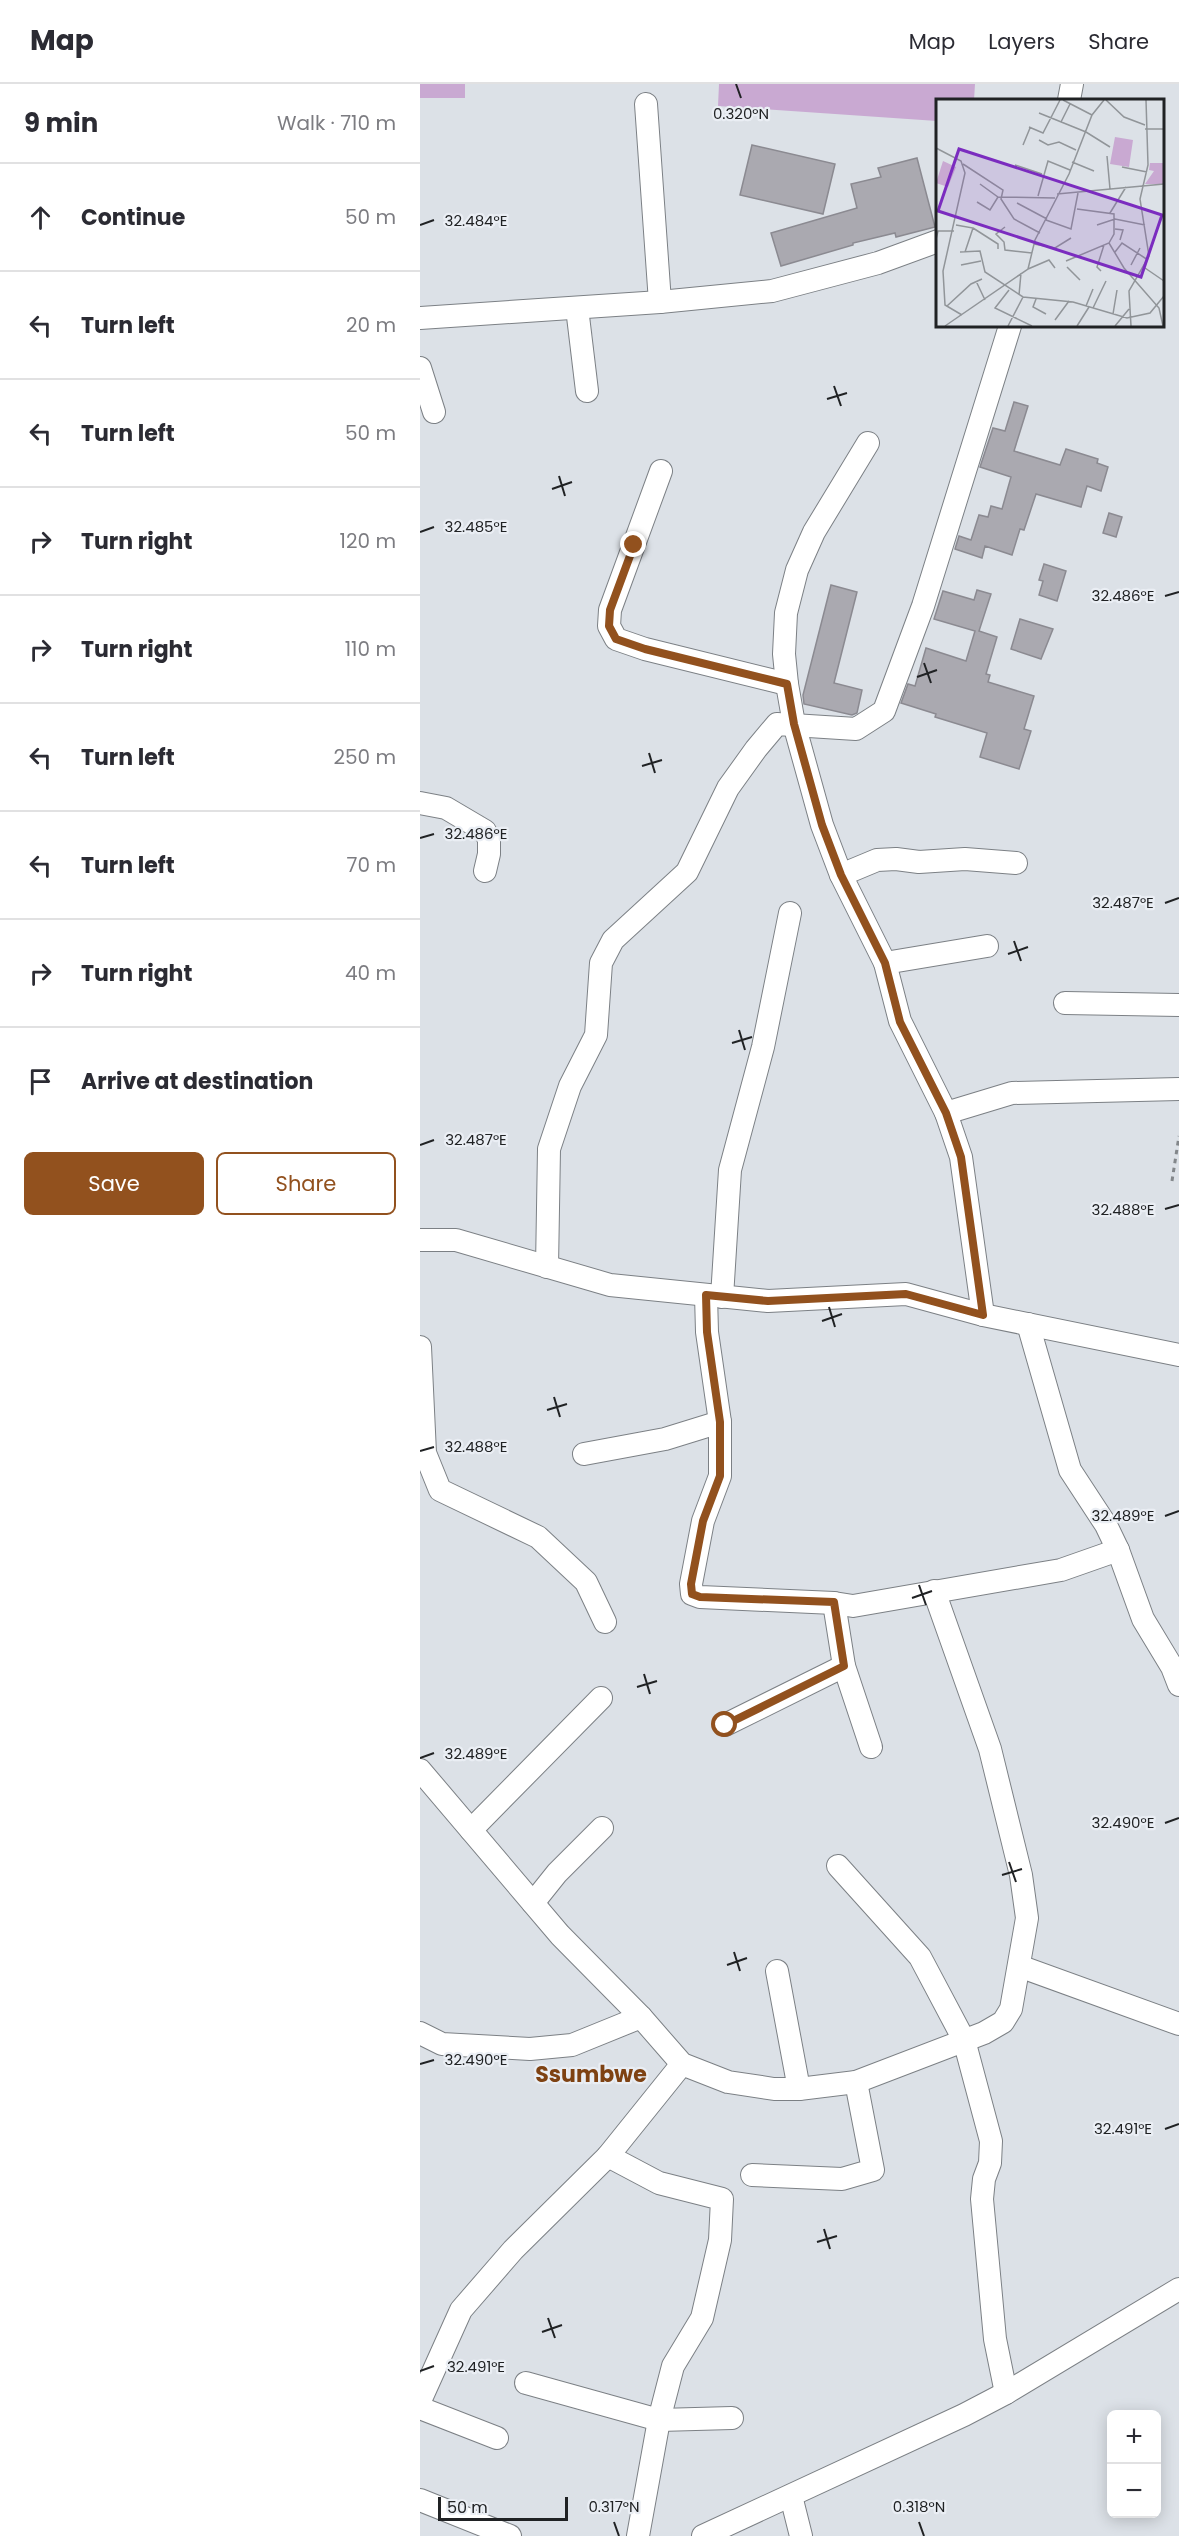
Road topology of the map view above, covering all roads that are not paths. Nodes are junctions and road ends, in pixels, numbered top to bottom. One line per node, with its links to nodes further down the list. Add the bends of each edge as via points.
1 (1072, 84): 2 (street)
2 (1069, 99)
3 (646, 104): 5 (street)
4 (936, 242): 5 (street, via 878,263 772,291)
5 (660, 303): 6 (street)
6 (577, 308): 7 (street); 10 (street)
7 (420, 318)
8 (1010, 327): 15 (street, via 923,606 884,711 856,729)
9 (420, 368): 11 (street)
10 (588, 391)
11 (434, 412)
12 (868, 443): 14 (street, via 814,532 797,570 786,613)
13 (661, 471): 14 (street, via 610,610 609,626 616,639)
14 (787, 684): 15 (street)
15 (794, 724): 19 (street, via 822,825); 28 (street, via 777,724 756,749 728,788 687,872 613,940 601,963 596,1035 570,1086 549,1149)
16 (420, 803): 18 (street, via 446,808 484,831 489,840)
17 (1016, 863): 19 (street, via 877,860)
18 (485, 871)
19 (841, 875): 22 (street)
20 (790, 914): 29 (street, via 763,1047 730,1170)
21 (987, 946): 22 (street)
22 (885, 963): 26 (street, via 900,1022)
23 (1065, 1002): 24 (street)
24 (1179, 1005)
25 (1179, 1089): 26 (street, via 1012,1093)
26 (946, 1113): 30 (street, via 961,1157)
27 (420, 1240): 28 (street, via 456,1240)
28 (547, 1267): 29 (street, via 609,1285)
29 (714, 1296): 30 (street, via 768,1301 906,1294); 34 (street, via 707,1332)
30 (983, 1315): 31 (street)
31 (1028, 1324): 33 (street); 36 (street, via 1070,1470)
32 (420, 1347): 39 (street, via 425,1453 440,1490 538,1537 586,1582)
33 (1179, 1355)
34 (720, 1422): 35 (street, via 665,1439); 38 (street, via 720,1476 703,1521 692,1594)
35 (584, 1454)
36 (1118, 1550): 37 (street, via 1061,1570); 41 (street, via 1143,1619)
37 (933, 1591): 38 (street, via 853,1606); 50 (street, via 990,1749 1021,1875 1027,1918)
38 (834, 1602): 40 (street)
39 (604, 1622)
40 (844, 1666): 43 (street); 44 (street)
41 (1177, 1673)
42 (601, 1698): 47 (street)
43 (725, 1725)
44 (871, 1747)
45 (420, 1770): 47 (street)
46 (602, 1828): 49 (street, via 556,1873)
47 (471, 1830): 49 (street)
48 (838, 1866): 55 (street, via 920,1957)
49 (533, 1903): 52 (street)
50 (1019, 1966): 53 (street); 55 (street, via 1011,2009 1003,2022)
51 (777, 1971): 58 (street)
52 (641, 2017): 54 (street, via 572,2045 530,2049 442,2044); 56 (street)
53 (1179, 2024)
54 (420, 2033)
55 (964, 2040): 57 (street); 63 (street, via 991,2141 982,2199 995,2339)
56 (682, 2064): 58 (street, via 728,2082); 59 (street)
57 (856, 2082): 58 (street); 60 (street, via 873,2170 842,2180)
58 (799, 2089)
59 (608, 2156): 64 (street, via 513,2250 461,2310); 67 (street, via 659,2183 722,2199 720,2240 702,2318 673,2366)
60 (752, 2175)
61 (1179, 2289): 63 (street)
62 (526, 2383): 67 (street)
63 (1006, 2393): 69 (street)
64 (420, 2401)
65 (420, 2408): 68 (street)
66 (732, 2418): 67 (street)
67 (659, 2420): 72 (street)
68 (497, 2438)
69 (791, 2496): 73 (street); 74 (street)
70 (420, 2500): 71 (street)
71 (510, 2536)
72 (638, 2536)
73 (703, 2536)
74 (801, 2536)

